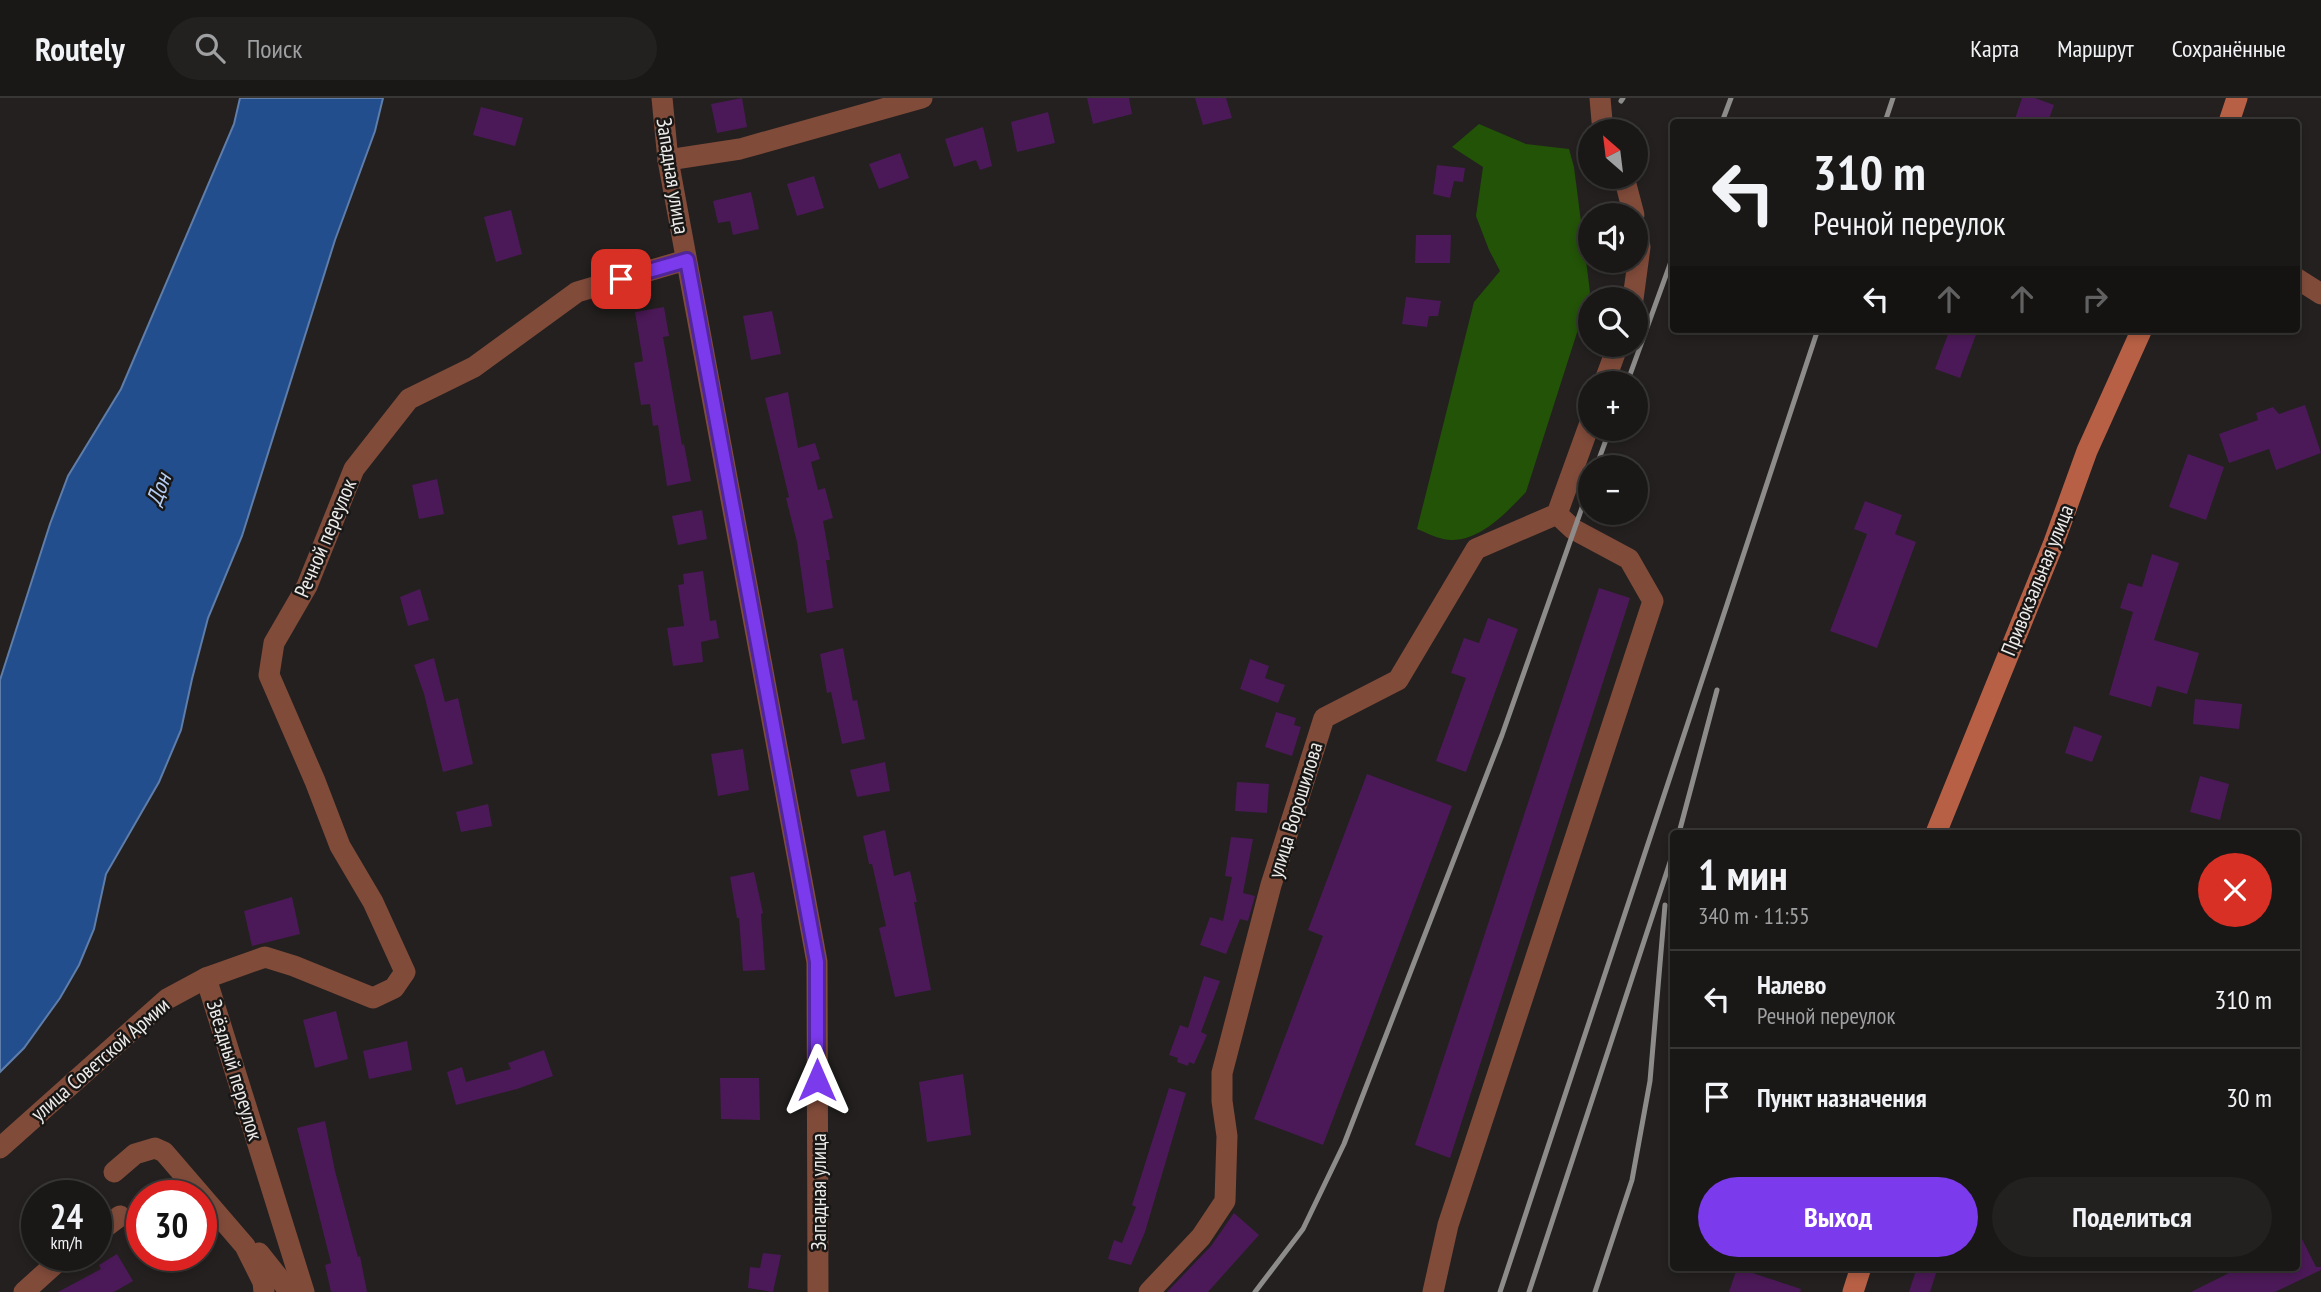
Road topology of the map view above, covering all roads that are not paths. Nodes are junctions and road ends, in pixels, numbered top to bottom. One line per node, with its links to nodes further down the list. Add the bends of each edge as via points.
1 (662, 98): 7 (street, Западная улица)
2 (922, 98): 7 (street, via 740,149)
3 (1600, 98): 5 (street)
4 (2237, 98): 6 (main road)
5 (1602, 119)
6 (2230, 119)
7 (668, 160): 8 (street, Западная улица)
8 (687, 260): 15 (street, Речной переулок, via 577,292 474,367 409,399 354,469 307,586 274,643 269,675 340,846 373,902); 28 (street, Западная улица, via 817,962)
9 (2300, 281): 10 (street)
10 (2321, 294)
11 (2139, 333): 14 (main road, Привокзальная улица, via 2087,451)
12 (1583, 441): 13 (street)
13 (1557, 514): 29 (street, улица Ворошилова, via 1476,549 1398,680 1324,718 1271,885 1222,1073 1227,1136 1225,1201 1202,1237); 30 (street, via 1573,529 1629,559 1653,601 1448,1225)
14 (1937, 830)
15 (405, 972): 16 (street, Звёздный переулок, via 394,988 373,998 265,957)
16 (206, 978): 17 (street, улица Советской Армии, via 167,999); 27 (street, Звёздный переулок)
17 (0, 1147)
18 (114, 1172): 21 (street, via 135,1154 155,1148 164,1152)
19 (120, 1216): 20 (street)
20 (112, 1222)
21 (244, 1247): 25 (street); 26 (street, via 259,1253)
22 (47, 1271): 24 (street)
23 (1860, 1271): 31 (main road)
24 (24, 1292)
25 (264, 1292)
26 (290, 1292)
27 (304, 1292)
28 (818, 1292)
29 (1149, 1292)
30 (1433, 1292)
31 (1853, 1292)

